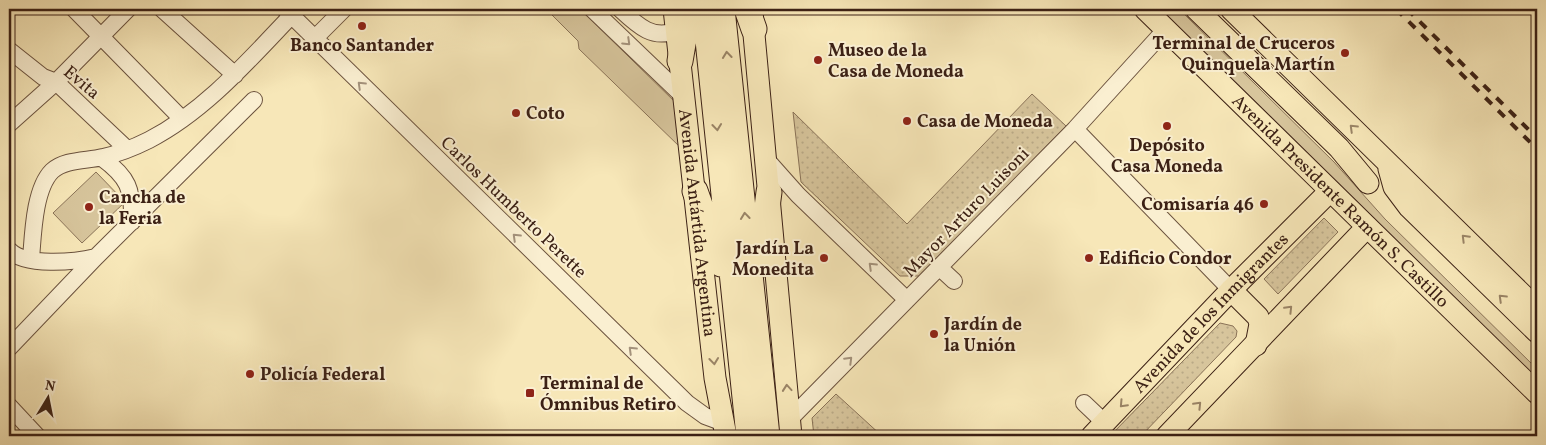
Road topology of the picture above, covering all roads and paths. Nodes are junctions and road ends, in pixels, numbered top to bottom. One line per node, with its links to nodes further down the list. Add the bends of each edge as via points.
1 (74, 9): 18 (street)
2 (128, 9): 18 (street)
3 (162, 9): 22 (street)
4 (344, 9): 19 (street)
5 (592, 9): 24 (street, one-way to 24)
6 (620, 9): 16 (street, via 650,33 667,35)
7 (674, 9): 16 (main road, Avenida Antártida Argentina)
8 (689, 9): 21 (highway)
9 (705, 9): 50 (highway, one-way to 50)
10 (722, 9): 50 (highway, one-way to 10)
11 (1145, 9): 17 (main road, Avenida Presidente Ramón S. Castillo)
12 (1196, 9): 33 (main road, Avenida Presidente Ramón S. Castillo, via 1339,148)
13 (1231, 9): 32 (main road, one-way to 13)
14 (289, 12): 19 (street, Carlos Humberto Perette); 22 (street)
15 (751, 16): 31 (main road)
16 (677, 30): 21 (main road, Avenida Antártida Argentina)
17 (1166, 30): 28 (street, Mayor Arturo Luisoni); 35 (main road, Avenida Presidente Ramón S. Castillo)
18 (100, 36): 23 (street); 26 (street)
19 (315, 38): 55 (street, Carlos Humberto Perette, one-way to 19, via 687,403)
20 (9, 50): 23 (street, Evita, via 43,77)
21 (680, 61): 24 (main road, Avenida Antártida Argentina)
22 (235, 74): 26 (street)
23 (56, 82): 27 (street); 29 (street, Evita)
24 (684, 97): 34 (main road, Avenida Antártida Argentina)
25 (254, 100): 37 (street)
26 (181, 118): 29 (street, via 150,139)
27 (9, 124)
28 (1075, 129): 42 (street, Mayor Arturo Luisoni); 44 (street)
29 (127, 149): 30 (street)
30 (102, 158): 37 (street, via 127,182 133,205); 41 (street, via 68,163 52,172 42,190 36,212)
31 (766, 159): 36 (main road); 45 (street, one-way to 31, via 798,195)
32 (1388, 162): 46 (main road, one-way to 32); 47 (main road, one-way to 32, via 1409,207 1394,186)
33 (1368, 184)
34 (695, 191): 50 (highway, via 724,273); 55 (main road, Avenida Antártida Argentina, one-way to 55, via 715,378)
35 (1330, 191): 38 (main road, Avenida Presidente Ramón S. Castillo); 44 (main road, Avenida de los Inmigrantes)
36 (769, 192): 50 (highway); 54 (main road, one-way to 36)
37 (132, 222): 40 (street)
38 (1367, 227): 48 (main road, one-way to 38); 51 (main road, Avenida Presidente Ramón S. Castillo)
39 (9, 250): 41 (street)
40 (96, 257): 41 (street, via 59,262); 49 (street)
41 (31, 259)
42 (940, 268): 43 (street); 45 (street, Mayor Arturo Luisoni)
43 (954, 281)
44 (1231, 290): 48 (main road, via 1258,317); 56 (main road, Avenida de los Inmigrantes, one-way to 56)
45 (907, 300): 54 (street, Mayor Arturo Luisoni, one-way to 45)
46 (1537, 310)
47 (1537, 332)
48 (1256, 345): 60 (main road, one-way to 48)
49 (9, 348)
50 (751, 368): 58 (highway); 59 (highway)
51 (1537, 393)
52 (1084, 404): 56 (street)
53 (9, 406): 57 (street)
54 (791, 428)
55 (725, 430)
56 (1098, 430)
57 (37, 436)
58 (749, 436)
59 (767, 436)
60 (1167, 436)

